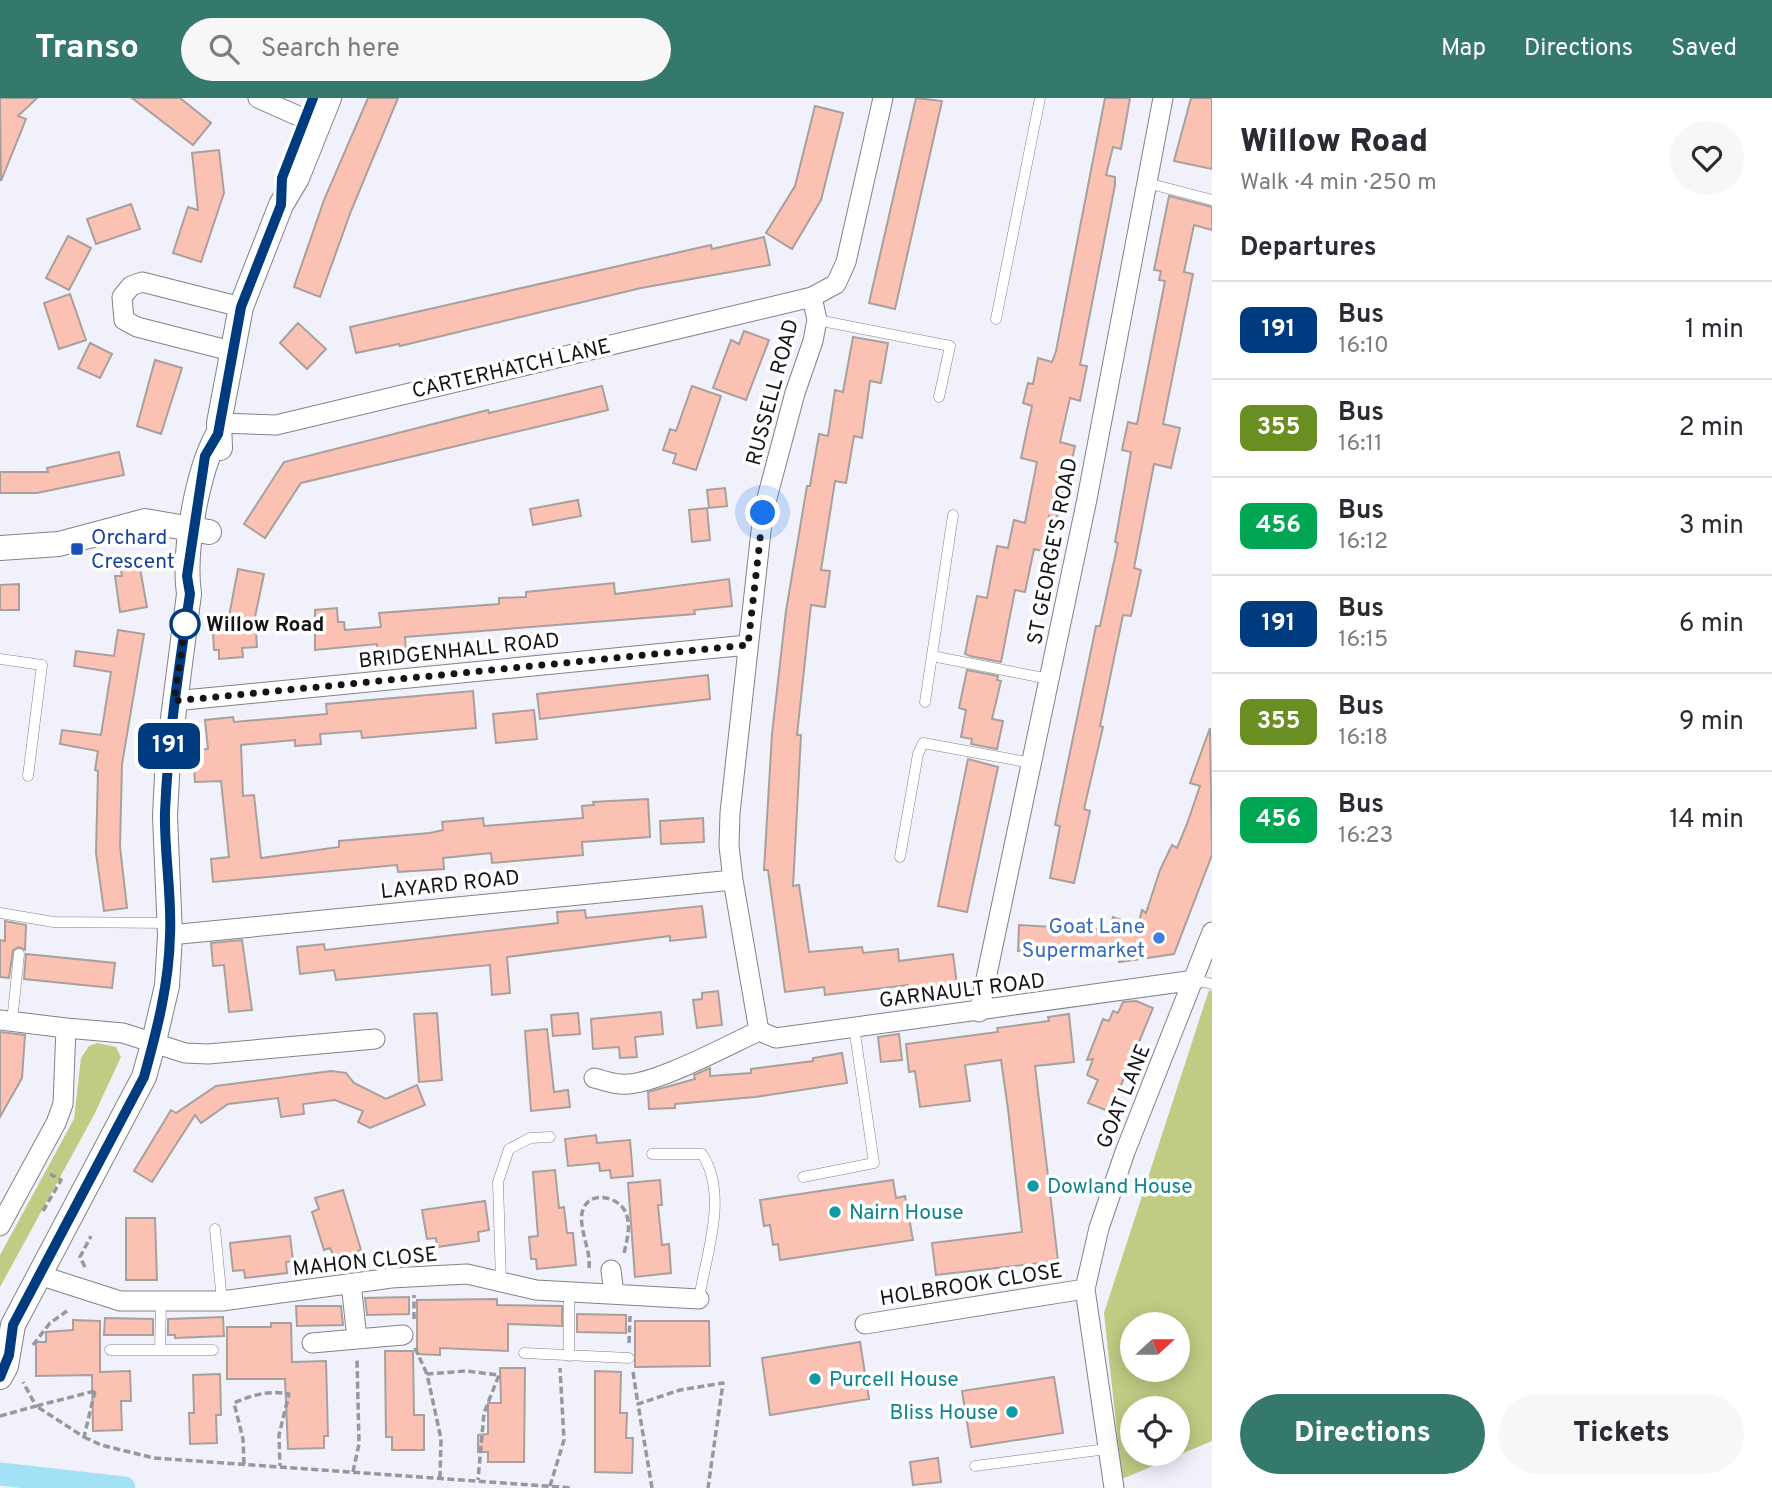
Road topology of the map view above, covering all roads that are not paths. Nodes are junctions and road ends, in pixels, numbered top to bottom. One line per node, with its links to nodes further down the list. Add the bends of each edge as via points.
1 (258, 98): 6 (street)
2 (329, 98): 9 (street, via 297,178)
3 (883, 98): 10 (street, RUSSELL ROAD, via 846,262 836,284)
4 (1040, 98): 12 (lane)
5 (1163, 98): 7 (street, ST GEORGE'S ROAD)
6 (309, 109): 9 (street, via 282,178)
7 (1147, 183): 8 (lane); 23 (street, ST GEORGE'S ROAD)
8 (1212, 200)
9 (281, 205): 11 (street)
10 (812, 297): 13 (street, RUSSELL ROAD); 16 (street, CARTERHATCH LANE, via 275,425)
11 (241, 307): 14 (street); 14 (street, via 142,282 122,297 124,320 136,327)
12 (996, 319)
13 (817, 320): 15 (lane, via 950,346); 20 (street, RUSSELL ROAD, via 763,513)
14 (232, 351): 16 (street)
15 (939, 397)
16 (218, 428): 18 (street, via 222,457)
17 (953, 515): 21 (lane)
18 (201, 530): 19 (street, via 145,521 59,544); 24 (street, via 187,576 190,594)
19 (0, 548)
20 (748, 645): 24 (street, BRIDGENHALL ROAD); 29 (street, RUSSELL ROAD, via 730,813)
21 (932, 656): 23 (lane); 25 (lane)
22 (0, 659): 27 (lane, via 42,665)
23 (1049, 679): 26 (street, ST GEORGE'S ROAD)
24 (174, 701): 31 (street, via 165,816)
25 (925, 702)
26 (1032, 763): 28 (lane, via 923,743); 35 (street, ST GEORGE'S ROAD)
27 (27, 776)
28 (900, 857)
29 (733, 880): 31 (street, LAYARD ROAD); 39 (street, RUSSELL ROAD)
30 (0, 913): 31 (lane, via 54,922)
31 (170, 929): 41 (street, via 167,986)
32 (1212, 932): 34 (street, GOAT LANE)
33 (19, 954): 36 (lane)
34 (1203, 982): 35 (street, GARNAULT ROAD); 52 (street, GOAT LANE, via 1125,1152 1099,1228)
35 (979, 1012): 37 (street, GARNAULT ROAD)
36 (6, 1021): 38 (street)
37 (854, 1027): 39 (street, GARNAULT ROAD); 45 (lane, via 874,1163)
38 (66, 1028): 41 (street); 46 (street, via 63,1104)
39 (768, 1035): 42 (street, GARNAULT ROAD, via 642,1081 623,1085)
40 (375, 1039): 41 (street, via 208,1054)
41 (154, 1041): 49 (street, via 144,1077)
42 (594, 1078)
43 (550, 1137): 50 (lane, via 530,1138 509,1149 498,1182)
44 (652, 1154): 55 (lane, via 702,1154 712,1168 715,1207)
45 (803, 1177)
46 (0, 1226)
47 (215, 1229): 57 (lane)
48 (617, 1262): 54 (street)
49 (39, 1275): 56 (street, MAHON CLOSE, via 120,1301); 59 (street)
50 (501, 1282): 51 (street, MAHON CLOSE, via 467,1274); 53 (street, MAHON CLOSE)
51 (351, 1283): 57 (street, MAHON CLOSE); 61 (street)
52 (1085, 1289): 58 (street, HOLBROOK CLOSE); 70 (street, GOAT LANE)
53 (578, 1292): 54 (street, MAHON CLOSE); 67 (lane)
54 (614, 1294): 55 (street, MAHON CLOSE)
55 (699, 1299)
56 (161, 1301): 57 (street, MAHON CLOSE); 64 (lane)
57 (222, 1301)
58 (866, 1324)
59 (6, 1331): 69 (street)
60 (403, 1335): 61 (street)
61 (357, 1339): 62 (street)
62 (312, 1343)
63 (110, 1350): 64 (lane)
64 (160, 1350): 65 (lane)
65 (213, 1350)
66 (524, 1353): 67 (lane)
67 (565, 1355): 68 (lane)
68 (629, 1358)
69 (10, 1376)
70 (1107, 1449): 71 (lane); 72 (street, GOAT LANE)
71 (975, 1466)
72 (1114, 1488)

